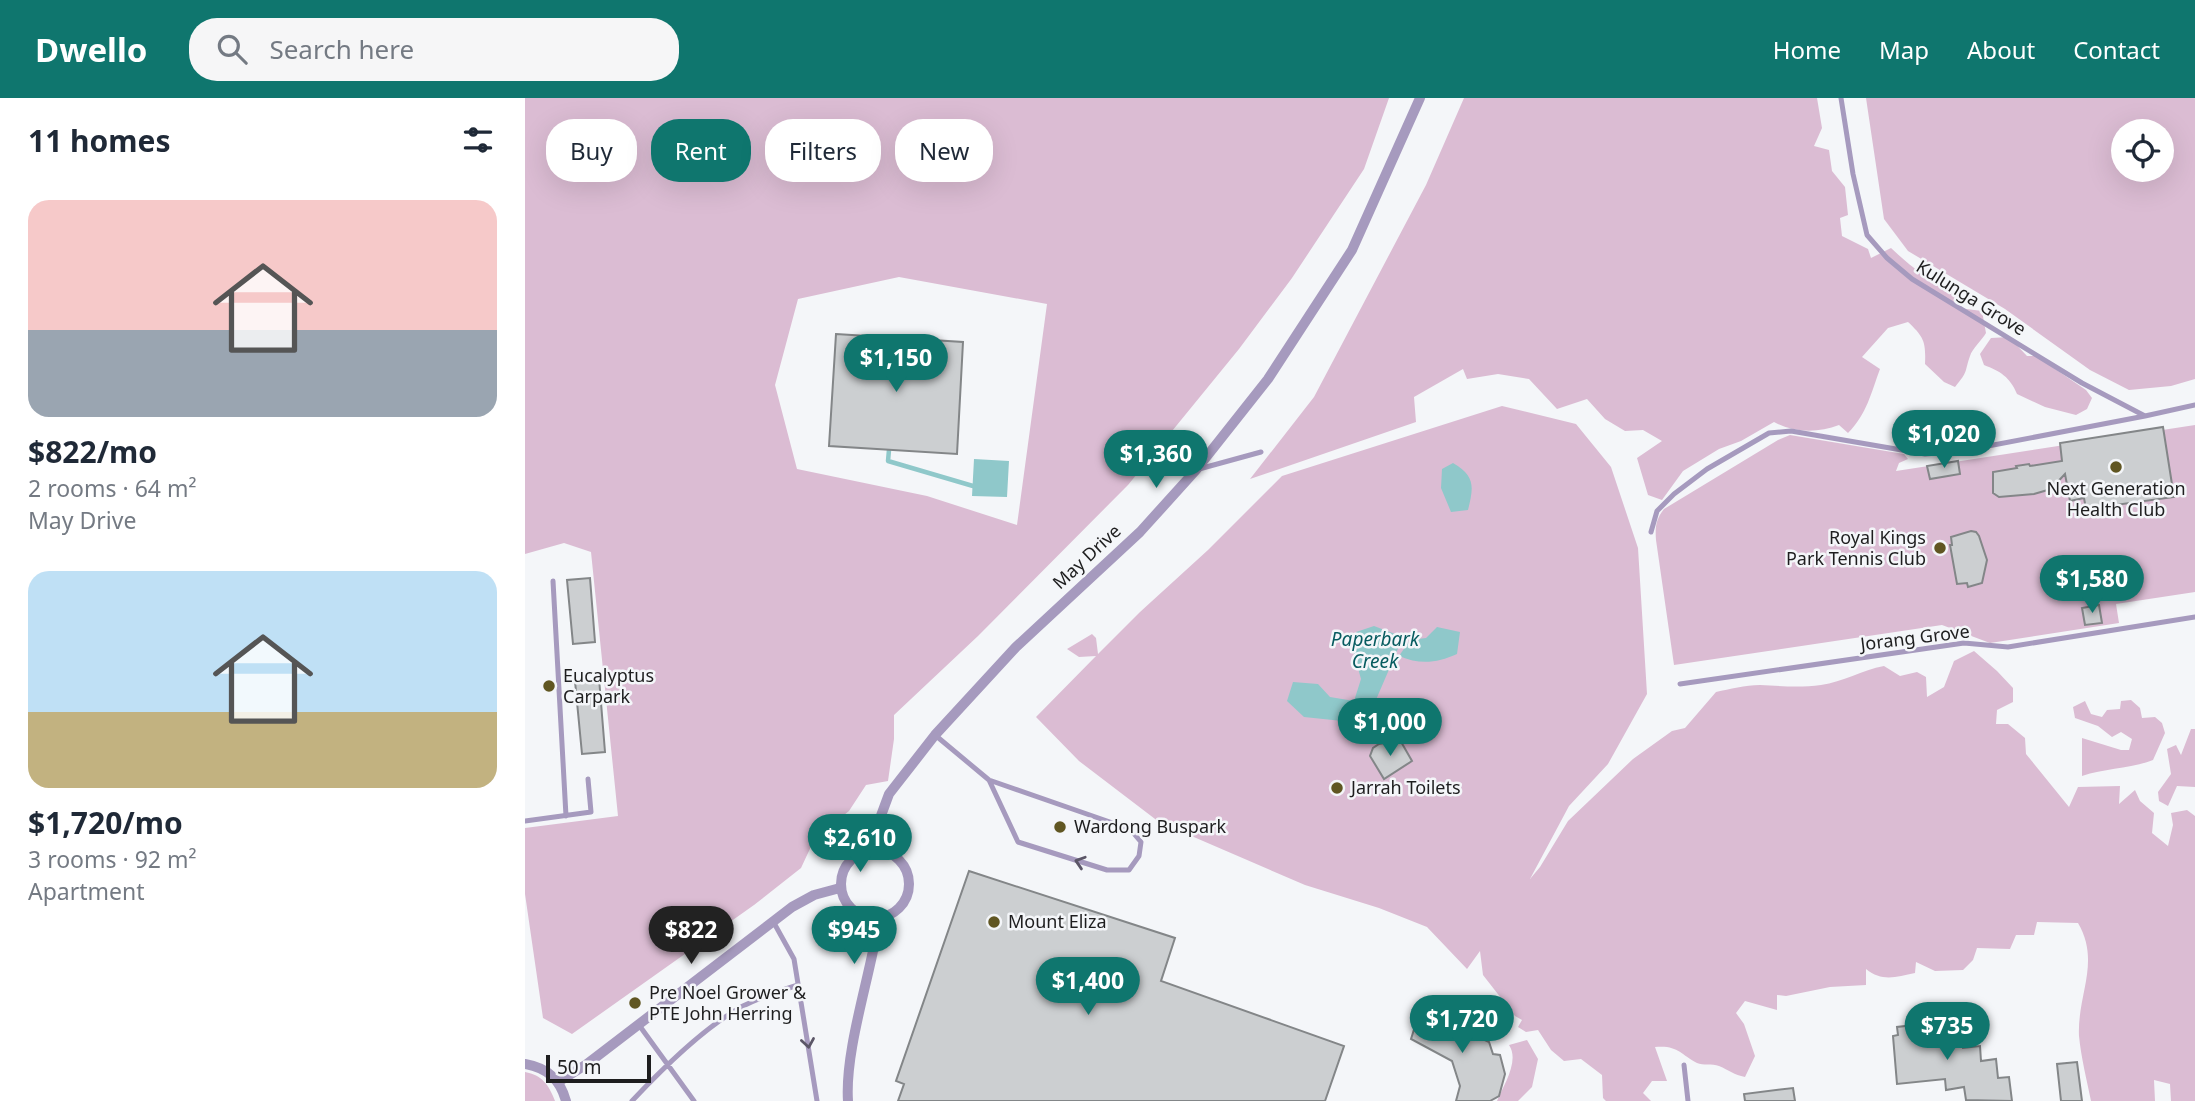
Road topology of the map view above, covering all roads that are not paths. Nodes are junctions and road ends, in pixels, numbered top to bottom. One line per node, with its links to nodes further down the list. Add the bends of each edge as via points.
1 (1420, 98): 6 (street, May Drive, via 1352,250 1268,379)
2 (1841, 98): 4 (lane, Kulunga Grove, via 1867,235 1887,258 1923,286)
3 (2195, 405): 4 (lane)
4 (2145, 416): 7 (lane, via 1925,454 1791,432 1769,433 1674,494 1657,511)
5 (1261, 453): 6 (lane)
6 (1196, 470): 11 (street, May Drive, via 1140,532 1016,647)
7 (1651, 531)
8 (553, 581): 14 (lane)
9 (2195, 617): 10 (lane, Jorang Grove, via 2008,647 1964,642)
10 (1680, 684)
11 (935, 735): 13 (lane); 16 (street, May Drive, via 889,794 879,821)
12 (588, 779): 14 (lane, via 591,812)
13 (989, 780): 13 (lane, one-way to 13, via 1130,830 1141,842 1139,856 1129,870 1107,870 1018,842)
14 (566, 816): 15 (lane)
15 (525, 821)
16 (876, 850): 17 (street, via 864,851 846,865); 18 (street, via 898,859 909,880 908,893 895,913)
17 (840, 888): 18 (street, via 850,909); 19 (street, via 814,895)
18 (871, 919): 30 (street, via 874,946 849,1072)
19 (773, 923): 20 (lane, via 795,958); 21 (street)
20 (798, 985): 22 (lane, via 741,1007); 29 (lane, one-way to 29)
21 (639, 1025): 22 (lane); 25 (street)
22 (667, 1063): 27 (lane); 28 (lane)
23 (525, 1064): 25 (street, via 538,1066)
24 (1685, 1065): 31 (lane)
25 (558, 1082): 26 (street)
26 (566, 1101)
27 (632, 1101)
28 (694, 1101)
29 (817, 1101)
30 (848, 1101)
31 (1688, 1101)

